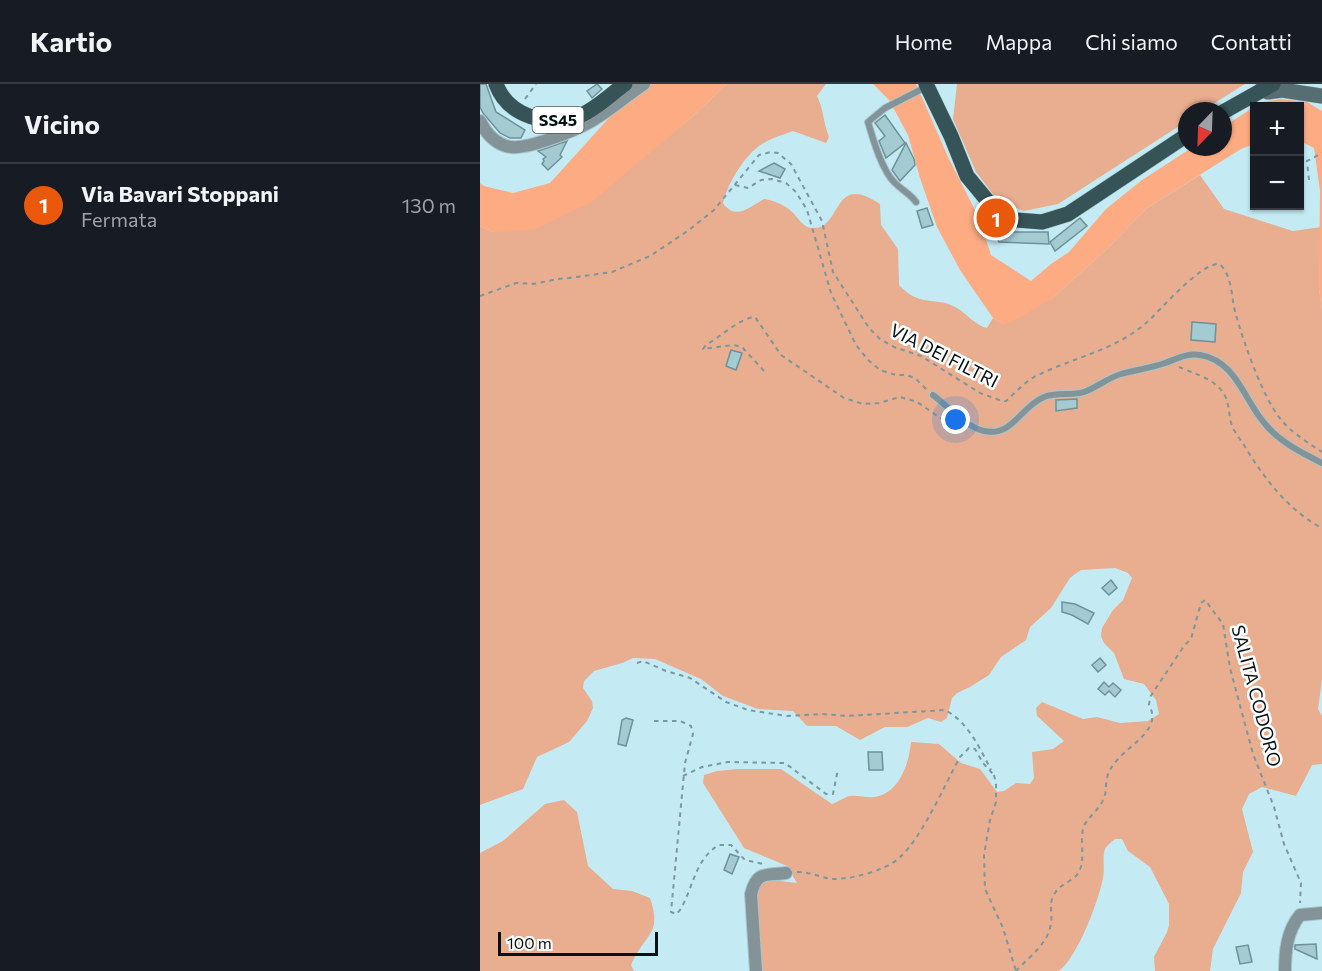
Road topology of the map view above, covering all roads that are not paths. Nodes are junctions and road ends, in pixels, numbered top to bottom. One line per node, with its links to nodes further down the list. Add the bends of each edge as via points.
1 (496, 84): 2 (main road, SS45, via 505,99 521,112 544,120 581,115)
2 (625, 84)
3 (644, 84): 8 (street, via 590,122 537,143 511,147 496,142)
4 (924, 87): 9 (main road, via 967,176 991,205 1016,220 1042,222 1068,214); 10 (lane, via 885,108 869,124 882,164 894,182)
5 (1267, 87): 6 (street, via 1268,92); 7 (main road)
6 (1321, 92)
7 (1232, 107)
8 (480, 121)
9 (1178, 141)
10 (916, 202)
11 (933, 395): 12 (lane, via 966,423 983,431 1001,432 1032,402 1047,396 1083,393 1121,374 1180,356 1201,355 1227,367 1267,427 1289,445)
12 (1322, 463)
13 (786, 873): 15 (street, via 763,875 753,885)
14 (1322, 913): 16 (street, via 1300,915 1289,934)
15 (756, 971)
16 (1285, 971)

